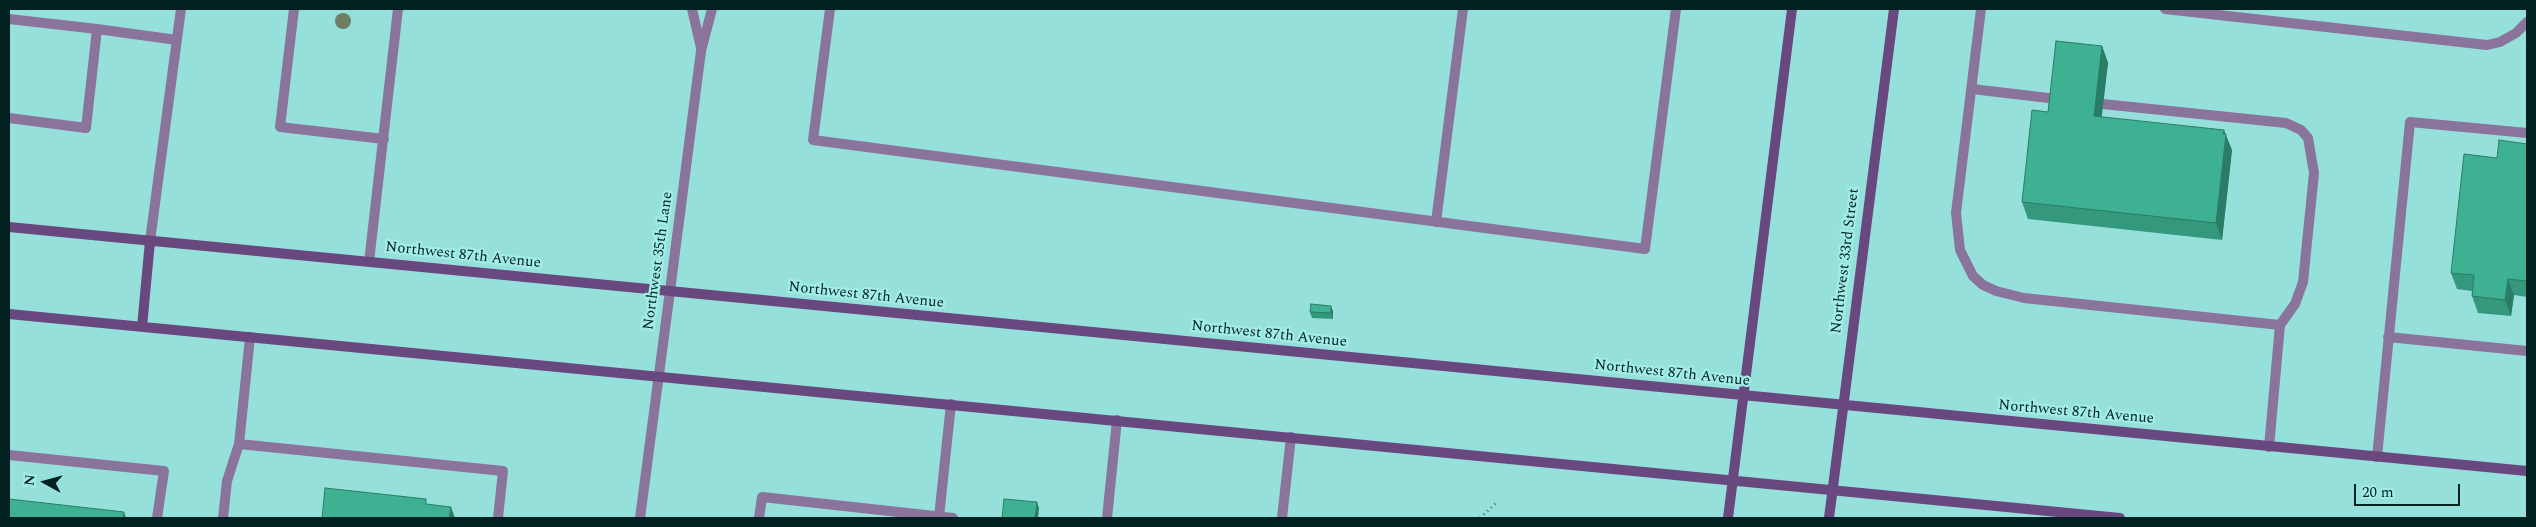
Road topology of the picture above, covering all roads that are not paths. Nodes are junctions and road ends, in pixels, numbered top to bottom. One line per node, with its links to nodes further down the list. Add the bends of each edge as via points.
1 (181, 9): 16 (street)
2 (294, 9): 23 (street, via 280,127)
3 (398, 9): 23 (street)
4 (692, 9): 17 (street)
5 (712, 9): 17 (street, Northwest 35th Lane)
6 (830, 9): 24 (street, via 813,140)
7 (1463, 9): 24 (street)
8 (1676, 9): 24 (street, via 1645,249)
9 (1792, 9): 36 (main road)
10 (1894, 9): 38 (main road, Northwest 33rd Street)
11 (1981, 9): 18 (street)
12 (2165, 9): 14 (street, via 2487,45 2516,33)
13 (9, 18): 15 (street)
14 (2527, 22)
15 (97, 29): 16 (street); 21 (street, via 86,128)
16 (177, 40): 26 (street)
17 (701, 51): 28 (street, Northwest 35th Lane)
18 (1972, 89): 19 (street); 30 (street, via 1957,225 1960,250 1966,264 1983,285 2009,296)
19 (2057, 99)
20 (2103, 104): 30 (street, via 2286,124 2301,130 2308,138 2314,173 2303,282 2295,304)
21 (9, 118)
22 (2527, 133): 33 (street, via 2410,122)
23 (384, 139): 27 (street)
24 (1436, 222)
25 (9, 227): 26 (main road, Northwest 87th Avenue)
26 (150, 241): 27 (main road, Northwest 87th Avenue); 31 (main road)
27 (369, 262): 28 (main road, Northwest 87th Avenue)
28 (670, 292): 35 (street, Northwest 35th Lane); 36 (main road, Northwest 87th Avenue)
29 (9, 314): 31 (main road)
30 (2280, 325): 42 (street)
31 (142, 327): 32 (main road)
32 (250, 337): 35 (main road); 41 (street)
33 (2388, 337): 34 (street); 44 (street)
34 (2527, 351)
35 (658, 376): 37 (main road); 52 (street, Northwest 35th Lane)
36 (1743, 396): 38 (main road, Northwest 87th Avenue); 46 (main road)
37 (951, 404): 39 (main road); 48 (street)
38 (1842, 405): 42 (main road, Northwest 87th Avenue); 47 (main road, Northwest 33rd Street)
39 (1117, 420): 40 (main road); 55 (street)
40 (1290, 437): 46 (main road); 56 (street)
41 (239, 444): 50 (street, via 227,481); 51 (street, via 503,471)
42 (2269, 447): 44 (main road, Northwest 87th Avenue)
43 (9, 455): 49 (street, via 164,471)
44 (2377, 457): 45 (main road, Northwest 87th Avenue)
45 (2527, 471)
46 (1732, 482): 47 (main road); 57 (main road)
47 (1832, 492): 58 (main road, Northwest 33rd Street); 59 (main road)
48 (938, 517): 53 (street, via 762,497); 54 (street)
49 (157, 518)
50 (223, 518)
51 (498, 518)
52 (640, 518)
53 (759, 518)
54 (953, 518)
55 (1107, 518)
56 (1282, 518)
57 (1728, 518)
58 (1829, 518)
59 (2120, 518)

